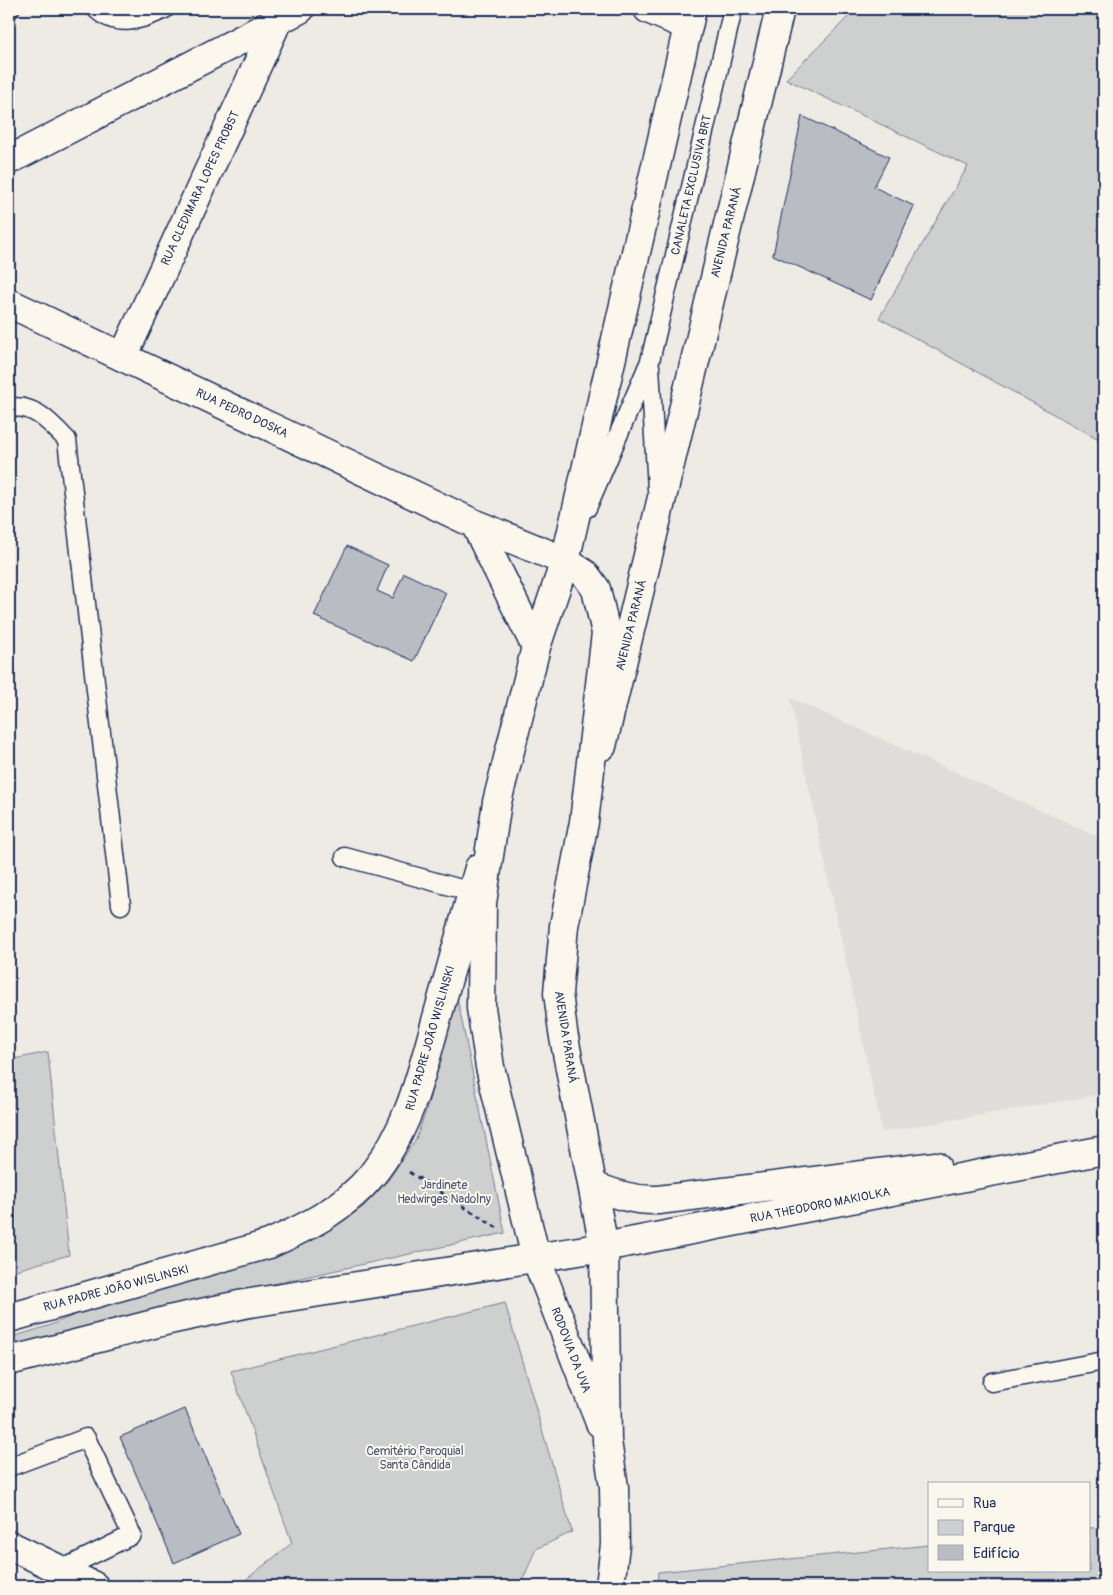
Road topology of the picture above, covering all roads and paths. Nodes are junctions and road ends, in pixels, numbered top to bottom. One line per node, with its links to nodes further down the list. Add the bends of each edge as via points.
1 (96, 9): 2 (lane, via 116,21 133,22)
2 (166, 9)
3 (648, 9): 7 (main road)
4 (733, 9): 11 (lane, CANALETA EXCLUSIVA BRT)
5 (780, 9): 13 (main road, AVENIDA PARANÁ)
6 (289, 14): 8 (main road); 10 (main road, RUA CLEDIMARA LOPES PROBST)
7 (690, 18): 15 (main road)
8 (9, 160)
9 (9, 303): 10 (main road, RUA PEDRO DOSKA)
10 (122, 357): 14 (main road, RUA PEDRO DOSKA)
11 (650, 360): 13 (lane, CANALETA EXCLUSIVA BRT); 15 (lane, CANALETA EXCLUSIVA BRT)
12 (9, 408): 23 (lane, via 20,406 46,418 67,440)
13 (658, 516): 20 (main road, AVENIDA PARANÁ)
14 (475, 524): 15 (main road, RUA PEDRO DOSKA); 18 (main road)
15 (565, 561): 16 (main road, RUA PEDRO DOSKA, via 585,574); 17 (main road)
16 (599, 597): 17 (main road, via 592,588 582,584 573,586 556,598); 20 (main road, RUA PEDRO DOSKA, via 606,633)
17 (545, 620): 18 (main road)
18 (536, 647): 19 (main road)
19 (497, 802): 22 (main road, RUA PADRE JOÃO WISLINSKI); 29 (main road, via 482,903 481,1008 490,1067)
20 (584, 822): 27 (main road, AVENIDA PARANÁ, via 564,926 558,993)
21 (345, 857): 22 (lane)
22 (472, 892): 26 (main road, RUA PADRE JOÃO WISLINSKI, via 416,1089)
23 (121, 905)
24 (1104, 1146): 27 (main road, RUA THEODORO MAKIOLKA, via 658,1200 640,1201)
25 (1104, 1150): 28 (main road, RUA THEODORO MAKIOLKA)
26 (386, 1156): 29 (path, via 505,1233); 30 (main road, RUA PADRE JOÃO WISLINSKI, via 351,1196 302,1230 237,1255)
27 (593, 1186): 28 (main road, AVENIDA PARANÁ)
28 (604, 1247): 29 (main road, RUA THEODORO MAKIOLKA); 36 (main road, RODOVIA DA UVA)
29 (536, 1258): 34 (main road, via 244,1304); 36 (main road, RODOVIA DA UVA)
30 (77, 1299): 31 (main road, RUA PADRE JOÃO WISLINSKI); 32 (main road)
31 (9, 1318)
32 (9, 1329)
33 (1104, 1361): 35 (lane)
34 (9, 1362)
35 (992, 1382)
36 (607, 1441): 41 (main road, RODOVIA DA UVA, via 614,1487 615,1545)
37 (9, 1467): 39 (lane, via 86,1438 132,1535)
38 (9, 1545): 39 (main road)
39 (61, 1570): 40 (main road)
40 (94, 1586)
41 (610, 1586)

